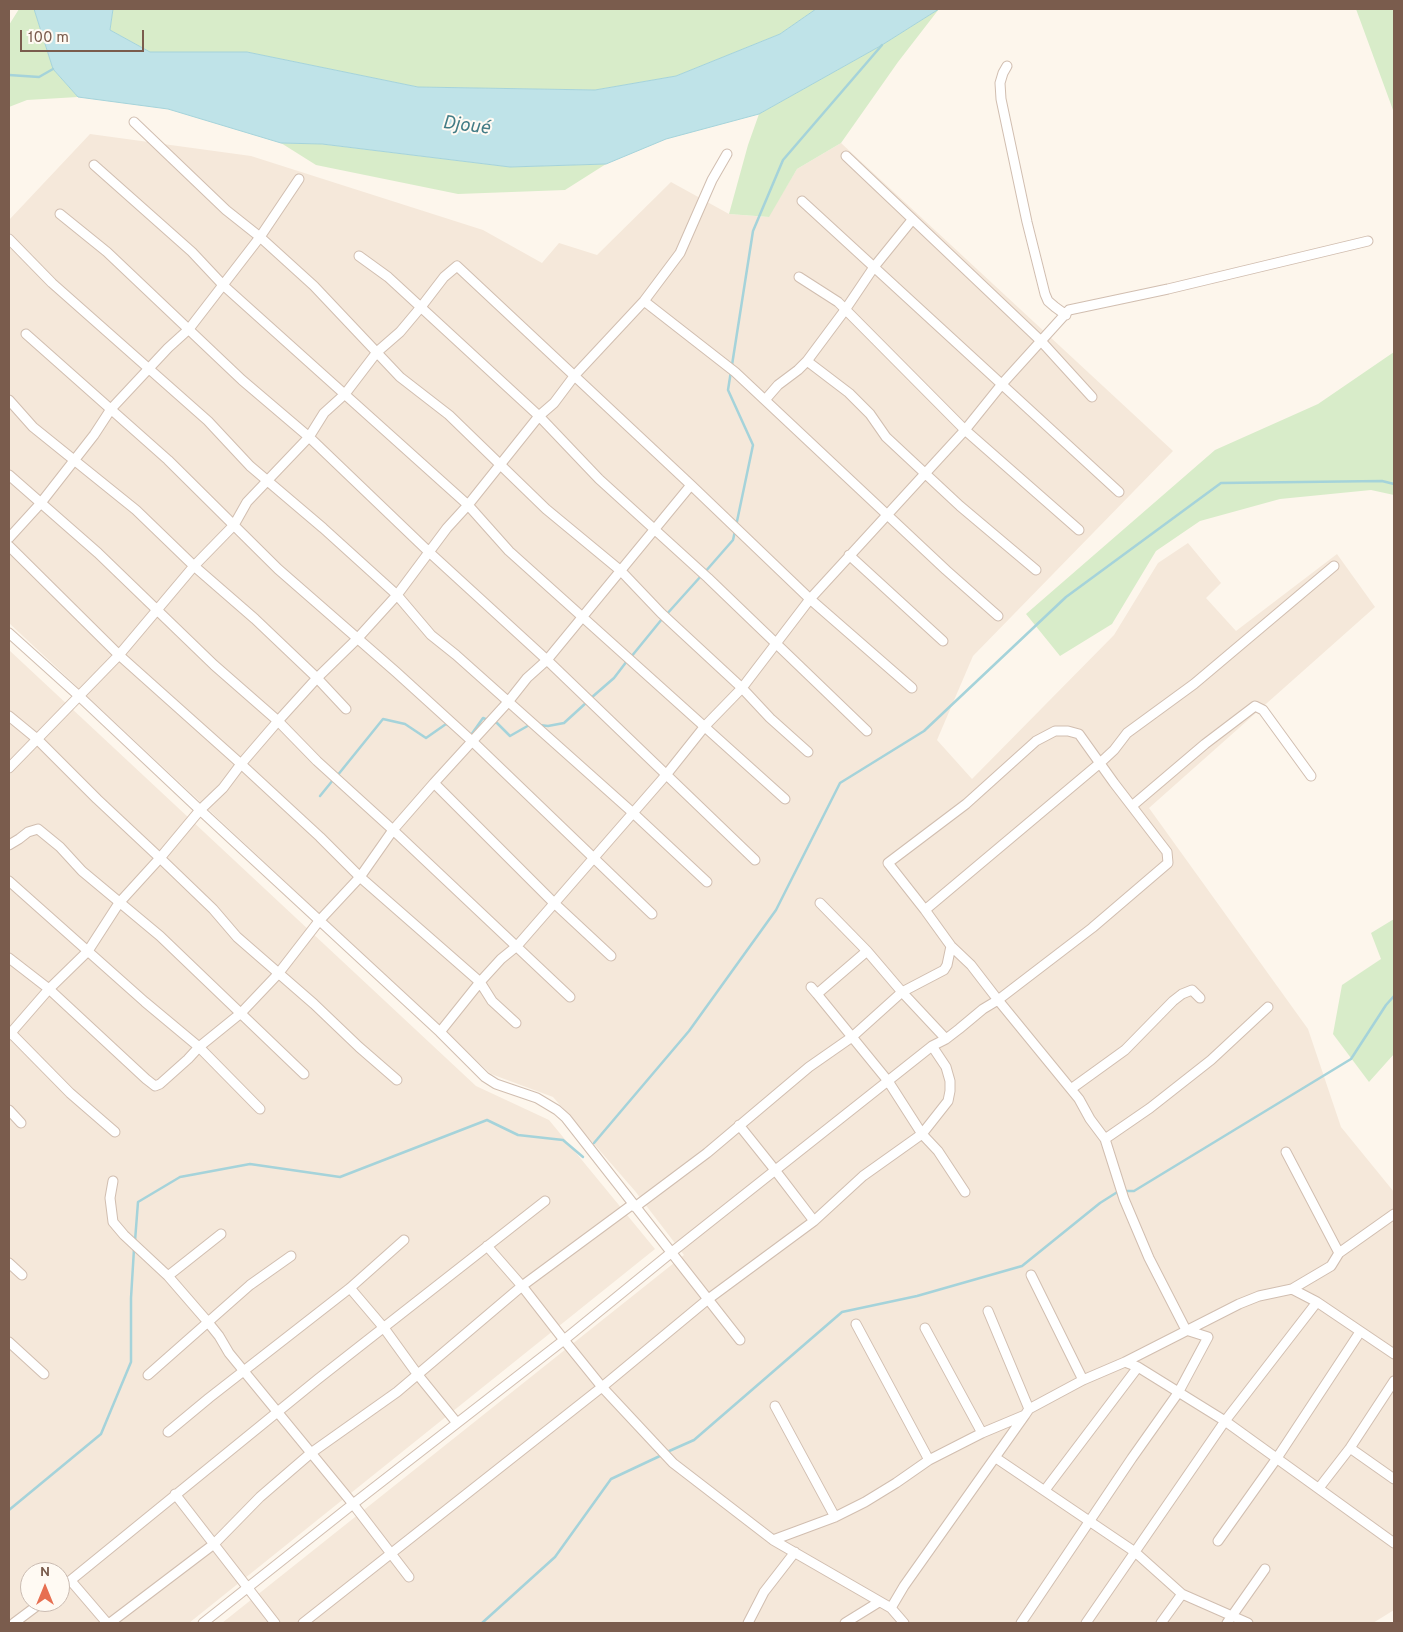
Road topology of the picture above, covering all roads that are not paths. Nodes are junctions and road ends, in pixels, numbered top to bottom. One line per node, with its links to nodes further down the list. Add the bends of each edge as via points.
1 (1007, 66): 20 (street, via 1000,83 1001,99 1027,222 1045,294 1048,301)
2 (134, 122): 11 (street)
3 (727, 154): 17 (street, via 712,180 680,254)
4 (846, 156): 9 (street)
5 (94, 165): 16 (street, via 192,252)
6 (299, 179): 11 (street)
7 (802, 202): 14 (street)
8 (60, 214): 21 (street, via 107,252)
9 (912, 220): 14 (street); 23 (street)
10 (9, 238): 26 (street, via 52,283)
11 (260, 238): 16 (street); 24 (street, via 314,286)
12 (1368, 241): 20 (street, via 1168,290 1069,310)
13 (359, 256): 18 (street)
14 (874, 267): 19 (street); 28 (street)
15 (799, 277): 19 (street)
16 (223, 285): 21 (street); 29 (street)
17 (644, 301): 27 (street); 32 (street, via 735,372)
18 (421, 307): 24 (street); 27 (street, via 444,277 457,266); 34 (street)
19 (845, 310): 25 (street); 35 (street)
20 (1066, 315): 23 (street)
21 (189, 329): 26 (street); 36 (street)
22 (26, 334): 33 (street)
23 (1041, 341): 28 (street); 30 (street)
24 (377, 352): 29 (street); 38 (street, via 400,377 449,415)
25 (807, 361): 32 (street); 39 (street, via 849,393 870,414 886,437)
26 (149, 368): 33 (street); 41 (street, via 208,421)
27 (574, 375): 34 (street, via 554,403); 42 (street)
28 (1002, 384): 35 (street); 43 (street)
29 (345, 394): 36 (street, via 324,414); 45 (street)
30 (1092, 397)
31 (9, 400): 37 (street, via 33,427)
32 (765, 400): 46 (street)
33 (111, 409): 37 (street); 47 (street)
34 (539, 416): 38 (street); 49 (street)
35 (965, 430): 39 (street); 48 (street)
36 (309, 437): 41 (street); 52 (street)
37 (73, 460): 44 (street); 54 (street, via 136,510)
38 (500, 465): 45 (street); 57 (street, via 546,509)
39 (926, 474): 46 (street); 56 (street)
40 (9, 475): 44 (street)
41 (267, 482): 47 (street, via 247,502); 58 (street)
42 (691, 485): 49 (street); 59 (street)
43 (1119, 492)
44 (40, 504): 50 (street); 60 (street)
45 (468, 505): 52 (street); 61 (street, via 509,551)
46 (888, 515): 53 (street); 62 (street)
47 (234, 525): 54 (street); 64 (street)
48 (1079, 530)
49 (654, 531): 57 (street); 66 (street, via 708,578)
50 (9, 538)
51 (9, 546): 67 (street)
52 (429, 552): 58 (street); 68 (street)
53 (849, 555): 59 (street); 65 (street)
54 (194, 566): 60 (street); 69 (street)
55 (1334, 566): 82 (street, via 1194,684 1127,733)
56 (1036, 570)
57 (621, 571): 61 (street); 70 (street)
58 (397, 595): 64 (street); 73 (street, via 431,635)
59 (810, 599): 66 (street); 71 (street)
60 (158, 609): 67 (street); 76 (street, via 214,665)
61 (583, 616): 68 (street); 77 (street)
62 (998, 616)
63 (9, 633): 72 (street)
64 (357, 639): 69 (street); 80 (street)
65 (943, 641)
66 (776, 645): 70 (street); 78 (street)
67 (119, 655): 72 (street); 83 (street)
68 (547, 660): 73 (street); 85 (street)
69 (317, 678): 74 (street); 76 (street)
70 (742, 688): 77 (street); 81 (street)
71 (912, 688)
72 (79, 696): 79 (street); 90 (street)
73 (508, 702): 80 (street); 91 (street)
74 (346, 709)
75 (9, 716): 79 (street)
76 (278, 721): 83 (street); 92 (street, via 316,761)
77 (705, 726): 85 (street); 88 (street)
78 (868, 730)
79 (37, 739): 84 (street); 94 (street)
80 (473, 742): 87 (street); 95 (street)
81 (808, 752)
82 (1100, 763): 89 (street); 103 (street); 103 (street, via 1079,734 1068,730 1054,731 1036,741 966,804 888,863)
83 (241, 764): 90 (street, via 223,788); 97 (street)
84 (9, 768)
85 (666, 775): 91 (street); 96 (street)
86 (1311, 776): 89 (street, via 1263,710 1255,706)
87 (434, 783): 92 (street); 100 (street)
88 (785, 799)
89 (1132, 806): 118 (street, via 1167,852 1168,863 1092,928)
90 (200, 810): 94 (street); 105 (street)
91 (632, 812): 95 (street); 99 (street)
92 (394, 830): 97 (street); 106 (street)
93 (9, 845): 101 (street, via 38,828)
94 (160, 858): 101 (street); 112 (street)
95 (592, 858): 100 (street); 104 (street)
96 (755, 860)
97 (360, 877): 105 (street); 113 (street)
98 (9, 881): 108 (street)
99 (707, 882)
100 (553, 902): 106 (street); 110 (street)
101 (119, 903): 108 (street); 120 (street, via 160,936)
102 (820, 903): 109 (street)
103 (925, 910): 107 (street)
104 (652, 914)
105 (319, 921): 112 (street); 122 (street)
106 (517, 946): 113 (street); 116 (street)
107 (951, 946): 115 (street, via 944,970); 118 (street, via 971,965)
108 (88, 951): 114 (street); 127 (street)
109 (867, 951): 115 (street); 124 (street, via 814,990)
110 (611, 956)
111 (9, 958): 114 (street)
112 (278, 974): 120 (street); 129 (street)
113 (480, 982): 121 (street, via 492,1001); 122 (street)
114 (49, 989): 123 (street); 127 (street, via 155,1086)
115 (902, 992): 124 (street); 125 (street)
116 (570, 997)
117 (1200, 998): 131 (street, via 1192,990 1182,994 1126,1050)
118 (998, 1000): 125 (street); 131 (street)
119 (1268, 1007): 138 (street, via 1211,1060)
120 (241, 1013): 127 (street); 128 (street)
121 (516, 1023)
122 (440, 1032): 144 (street, via 484,1077 537,1098 566,1118)
123 (9, 1033): 136 (street)
124 (852, 1037): 130 (street); 135 (street, via 809,1067)
125 (946, 1039): 126 (street)
126 (932, 1046): 130 (street); 137 (street, via 946,1067 950,1091 948,1101)
127 (198, 1048): 133 (street)
128 (304, 1074)
129 (397, 1080)
130 (888, 1081): 137 (street); 140 (street)
131 (1071, 1089): 138 (street)
132 (9, 1110): 134 (street)
133 (260, 1110)
134 (21, 1123)
135 (739, 1126): 140 (street); 144 (street)
136 (115, 1132)
137 (922, 1134): 142 (street); 146 (street, via 863,1176)
138 (1105, 1139): 167 (street, via 1124,1199 1149,1258)
139 (1286, 1152): 151 (street)
140 (775, 1170): 146 (street); 150 (street)
141 (113, 1181): 156 (street, via 110,1198 114,1222 124,1236)
142 (965, 1192)
143 (545, 1201): 149 (street)
144 (634, 1206): 150 (street); 157 (street)
145 (1394, 1214): 151 (street)
146 (814, 1221): 160 (street)
147 (220, 1234): 156 (street)
148 (404, 1240): 158 (street)
149 (487, 1246): 157 (street); 165 (street)
150 (672, 1252): 160 (street); 169 (street)
151 (1339, 1253): 159 (street, via 1331,1266)
152 (291, 1256): 163 (street)
153 (9, 1263): 154 (street)
154 (22, 1275)
155 (1032, 1275): 179 (street)
156 (168, 1276): 163 (street)
157 (522, 1286): 169 (street); 178 (street)
158 (350, 1288): 165 (street); 175 (street)
159 (1292, 1289): 161 (street); 167 (street, via 1259,1296)
160 (707, 1300): 170 (street); 181 (street)
161 (1317, 1302): 168 (street); 186 (street)
162 (988, 1311): 185 (street)
163 (207, 1321): 175 (street); 177 (street)
164 (856, 1324): 194 (street)
165 (384, 1328): 178 (street); 184 (street)
166 (925, 1328): 189 (street)
167 (1186, 1330): 173 (street); 182 (street, via 1208,1338)
168 (1360, 1332): 172 (street); 193 (street)
169 (564, 1340): 181 (street); 187 (street)
170 (740, 1340)
171 (9, 1342): 176 (street)
172 (1394, 1354)
173 (1126, 1362): 174 (street); 179 (street)
174 (1138, 1367): 182 (street); 197 (street)
175 (244, 1371): 184 (street); 188 (street)
176 (44, 1374)
177 (148, 1375)
178 (418, 1375): 187 (street); 191 (street)
179 (1083, 1380): 185 (street)
180 (1394, 1381): 190 (street)
181 (602, 1387): 202 (street, via 673,1462); 208 (street)
182 (1178, 1393): 186 (street); 201 (street)
183 (775, 1406): 200 (street)
184 (278, 1412): 191 (street); 198 (street)
185 (1027, 1412): 189 (street); 192 (street)
186 (1225, 1421): 193 (street); 207 (street)
187 (457, 1423): 199 (street)
188 (168, 1432)
189 (982, 1433): 194 (street)
190 (1350, 1448): 195 (street); 196 (street)
191 (311, 1454): 199 (street); 205 (street, via 260,1497)
192 (996, 1458): 197 (street); 215 (street)
193 (1277, 1458): 196 (street); 203 (street)
194 (929, 1460): 200 (street, via 896,1483)
195 (1394, 1479)
196 (1319, 1488): 204 (street)
197 (1044, 1490): 201 (street)
198 (175, 1494): 205 (street); 211 (street)
199 (352, 1504): 208 (street); 212 (street)
200 (835, 1517): 202 (street)
201 (1090, 1520): 207 (street); 226 (street)
202 (773, 1540): 206 (street)
203 (1218, 1541)
204 (1394, 1543)
205 (214, 1544): 212 (street); 219 (street)
206 (795, 1552): 214 (street); 223 (street, via 764,1592)
207 (1135, 1552): 213 (street); 227 (street)
208 (390, 1554): 210 (street); 222 (street)
209 (1265, 1569): 217 (street)
210 (409, 1578)
211 (71, 1581): 219 (street)
212 (248, 1587): 220 (street); 221 (street)
213 (1182, 1594): 217 (street); 228 (street)
214 (879, 1602): 215 (street); 224 (street)
215 (891, 1608): 225 (street)
216 (29, 1612): 218 (street)
217 (1230, 1619): 229 (street)
218 (14, 1623)
219 (109, 1623)
220 (203, 1623)
221 (275, 1623)
222 (303, 1623)
223 (748, 1623)
224 (845, 1623)
225 (904, 1623)
226 (1021, 1623)
227 (1086, 1623)
228 (1161, 1623)
229 (1248, 1623)

